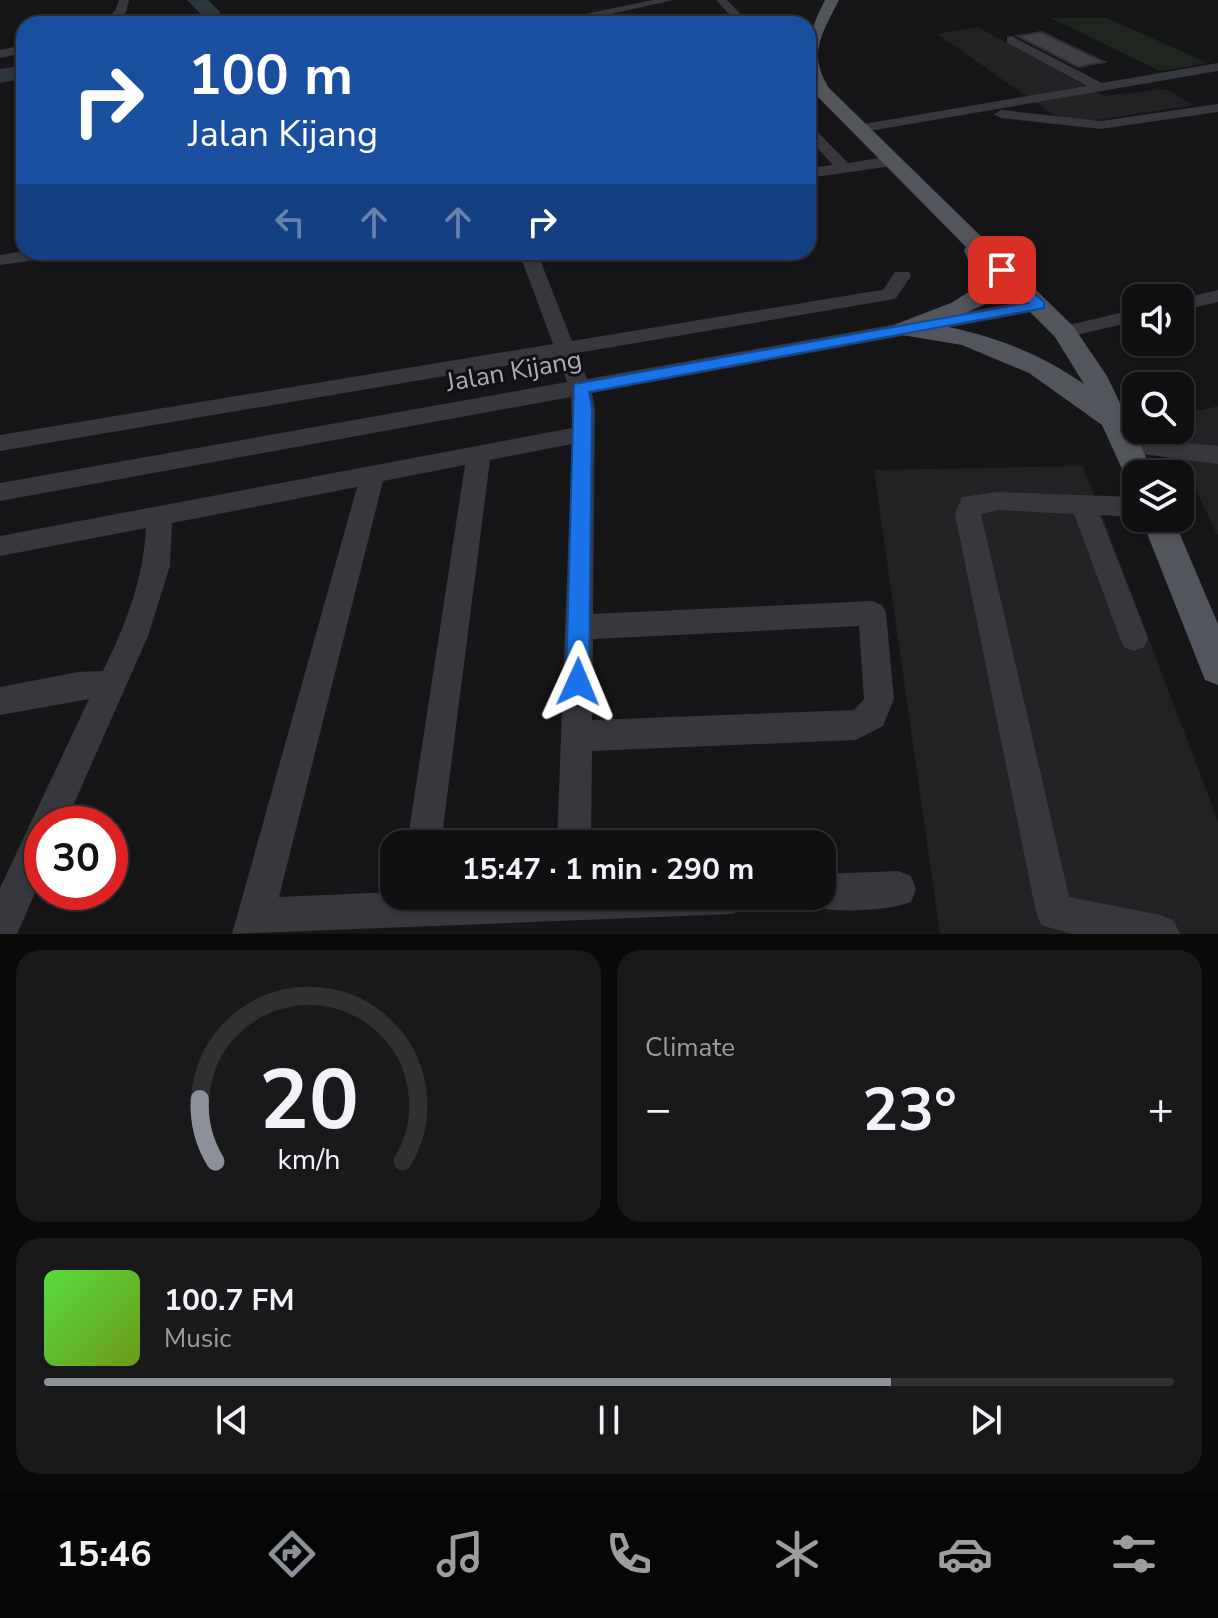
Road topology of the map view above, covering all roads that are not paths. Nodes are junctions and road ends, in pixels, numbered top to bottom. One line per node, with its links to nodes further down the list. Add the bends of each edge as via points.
1 (669, 0): 4 (street)
2 (721, 0): 5 (street)
3 (832, 0): 6 (main road)
4 (602, 16)
5 (736, 16)
6 (816, 32)
7 (1011, 40): 10 (street)
8 (1218, 67): 10 (street)
9 (816, 82): 13 (main road)
10 (1103, 89): 12 (street)
11 (1218, 108): 12 (street, via 1101,125)
12 (975, 110): 13 (street)
13 (858, 129): 17 (main road)
14 (816, 138): 15 (street)
15 (828, 151): 16 (street); 18 (street)
16 (816, 160)
17 (892, 161): 18 (street); 20 (main road)
18 (845, 168): 19 (street)
19 (816, 172)
20 (966, 234): 25 (main road); 27 (main road, via 990,287 960,308)
21 (531, 260): 29 (street)
22 (902, 276): 29 (street, via 889,294)
23 (1218, 296): 24 (street)
24 (1194, 302)
25 (1038, 305): 27 (street, Jalan Kijang); 28 (main road)
26 (1122, 318): 28 (street)
27 (905, 329): 30 (street, Jalan Kijang); 31 (main road, via 965,335 1003,348 1073,388)
28 (1064, 332): 31 (main road, via 1094,376)
29 (565, 349): 30 (street); 33 (street)
30 (580, 388): 32 (street); 38 (street, Jalan Kijang)
31 (1121, 433): 35 (street); 36 (main road)
32 (583, 434): 34 (street); 44 (street)
33 (0, 443)
34 (479, 454): 37 (street); 51 (street)
35 (1218, 455)
36 (1133, 460)
37 (372, 475): 41 (street); 57 (street)
38 (0, 492)
39 (1083, 505): 40 (street); 45 (street); 59 (street, via 998,501 971,504 968,514 1054,912)
40 (1122, 506)
41 (160, 515): 43 (street); 47 (street, via 157,566)
42 (1163, 532): 46 (main road)
43 (0, 546)
44 (579, 627): 49 (street); 49 (street, via 872,613 879,699 869,720 856,725)
45 (1134, 638)
46 (1218, 668)
47 (112, 685): 48 (street); 50 (street)
48 (0, 701)
49 (577, 736): 52 (street)
50 (56, 806)
51 (426, 830)
52 (574, 830)
53 (24, 876): 58 (street)
54 (898, 889): 55 (street)
55 (836, 891)
56 (380, 908): 57 (street)
57 (253, 925)
58 (0, 929)
59 (1161, 934)

